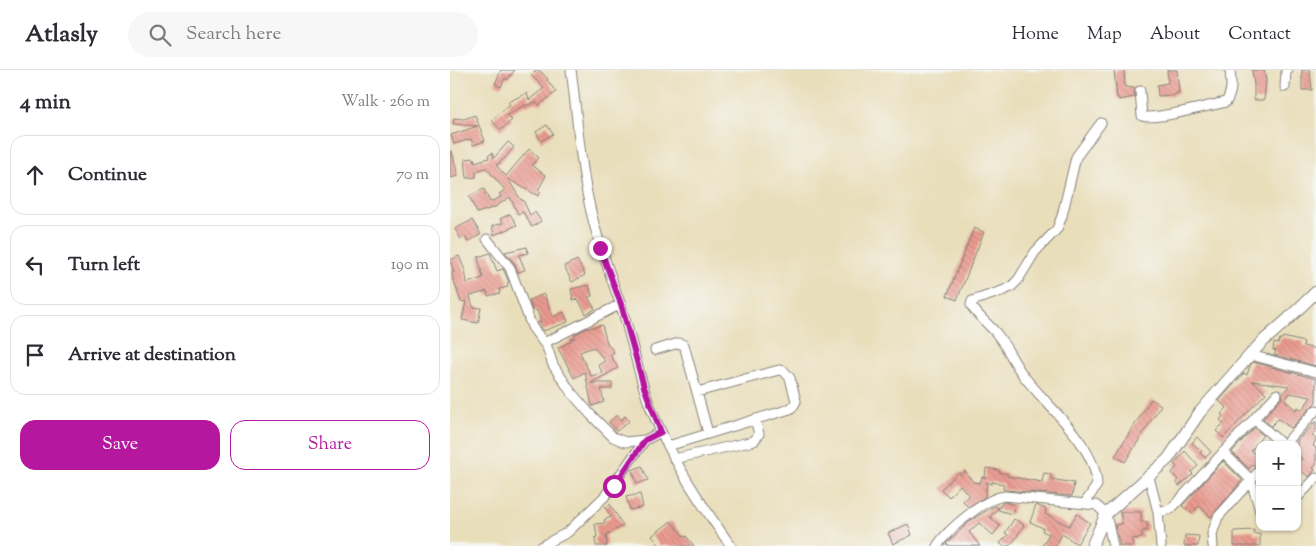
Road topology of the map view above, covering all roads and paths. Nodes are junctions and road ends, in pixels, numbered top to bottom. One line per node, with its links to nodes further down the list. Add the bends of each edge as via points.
1 (571, 70): 9 (street, via 589,205 600,248)
2 (1230, 70): 5 (street, via 1231,89 1226,102 1162,117 1142,116)
3 (1288, 70): 4 (street)
4 (1285, 87)
5 (1140, 91)
6 (1101, 123): 33 (street, via 1076,157 1057,229 1031,257 1011,287 972,301 971,305 998,334 1022,373 1090,457 1096,485)
7 (487, 239): 10 (street, via 510,268 532,328)
8 (1316, 292): 12 (main road)
9 (621, 304): 10 (street); 19 (street, via 639,372)
10 (544, 343): 21 (street, via 553,365 571,392 613,437 625,442)
11 (655, 350): 14 (street, via 679,343 684,345)
12 (1250, 355): 13 (street); 28 (main road, via 1200,412 1168,459)
13 (1316, 372)
14 (697, 392): 17 (street, via 776,370 784,371 790,378 796,398 794,405); 20 (street)
15 (1276, 394): 18 (street)
16 (1316, 410): 23 (street)
17 (756, 419): 20 (street); 26 (street, via 759,434 754,441)
18 (1254, 419): 22 (street); 25 (street)
19 (661, 432): 21 (street); 24 (street)
20 (708, 433): 24 (street)
21 (645, 440): 36 (street, via 605,496 568,532)
22 (1279, 441)
23 (1287, 441)
24 (668, 446): 26 (street)
25 (1224, 452): 30 (street); 34 (street, via 1170,509)
26 (674, 459): 37 (street)
27 (1256, 474): 30 (street)
28 (1149, 477): 34 (street); 35 (main road)
29 (1316, 478): 31 (street)
30 (1251, 480): 32 (street); 42 (street, via 1218,516 1212,534)
31 (1301, 494)
32 (1256, 497)
33 (1085, 503): 35 (street, via 1096,505); 38 (street, via 997,497 950,530)
34 (1158, 512): 41 (street)
35 (1106, 514): 39 (main road); 40 (street)
36 (542, 546)
37 (731, 546)
38 (937, 546)
39 (1092, 546)
40 (1113, 546)
41 (1161, 546)
42 (1213, 546)

